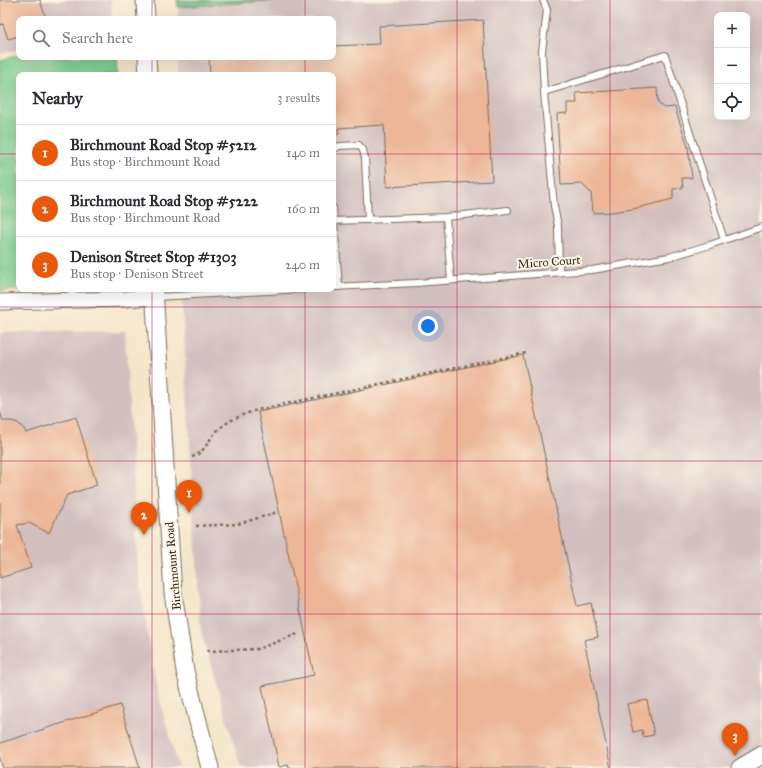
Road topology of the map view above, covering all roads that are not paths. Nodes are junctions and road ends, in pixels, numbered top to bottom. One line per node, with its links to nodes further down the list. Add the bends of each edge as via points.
1 (145, 0): 3 (main road)
2 (543, 0): 6 (lane, via 547,10 542,52)
3 (146, 16)
4 (147, 60): 5 (main road)
5 (148, 72)
6 (544, 92): 13 (lane, via 666,55); 14 (lane, via 558,226)
7 (336, 148): 10 (lane, via 359,145 362,150 365,158)
8 (508, 210): 9 (lane)
9 (446, 217): 10 (lane); 15 (lane)
10 (368, 220): 11 (lane)
11 (336, 221)
12 (762, 227): 13 (lane, Micro Court)
13 (724, 240): 14 (lane, Micro Court, via 669,257 592,270)
14 (559, 272): 15 (lane, Micro Court)
15 (451, 280): 16 (lane, Micro Court)
16 (336, 287)
17 (192, 292): 18 (lane)
18 (154, 293): 19 (street, via 125,299); 20 (main road, Birchmount Road, via 173,593 185,671)
19 (0, 302)
20 (210, 768)

